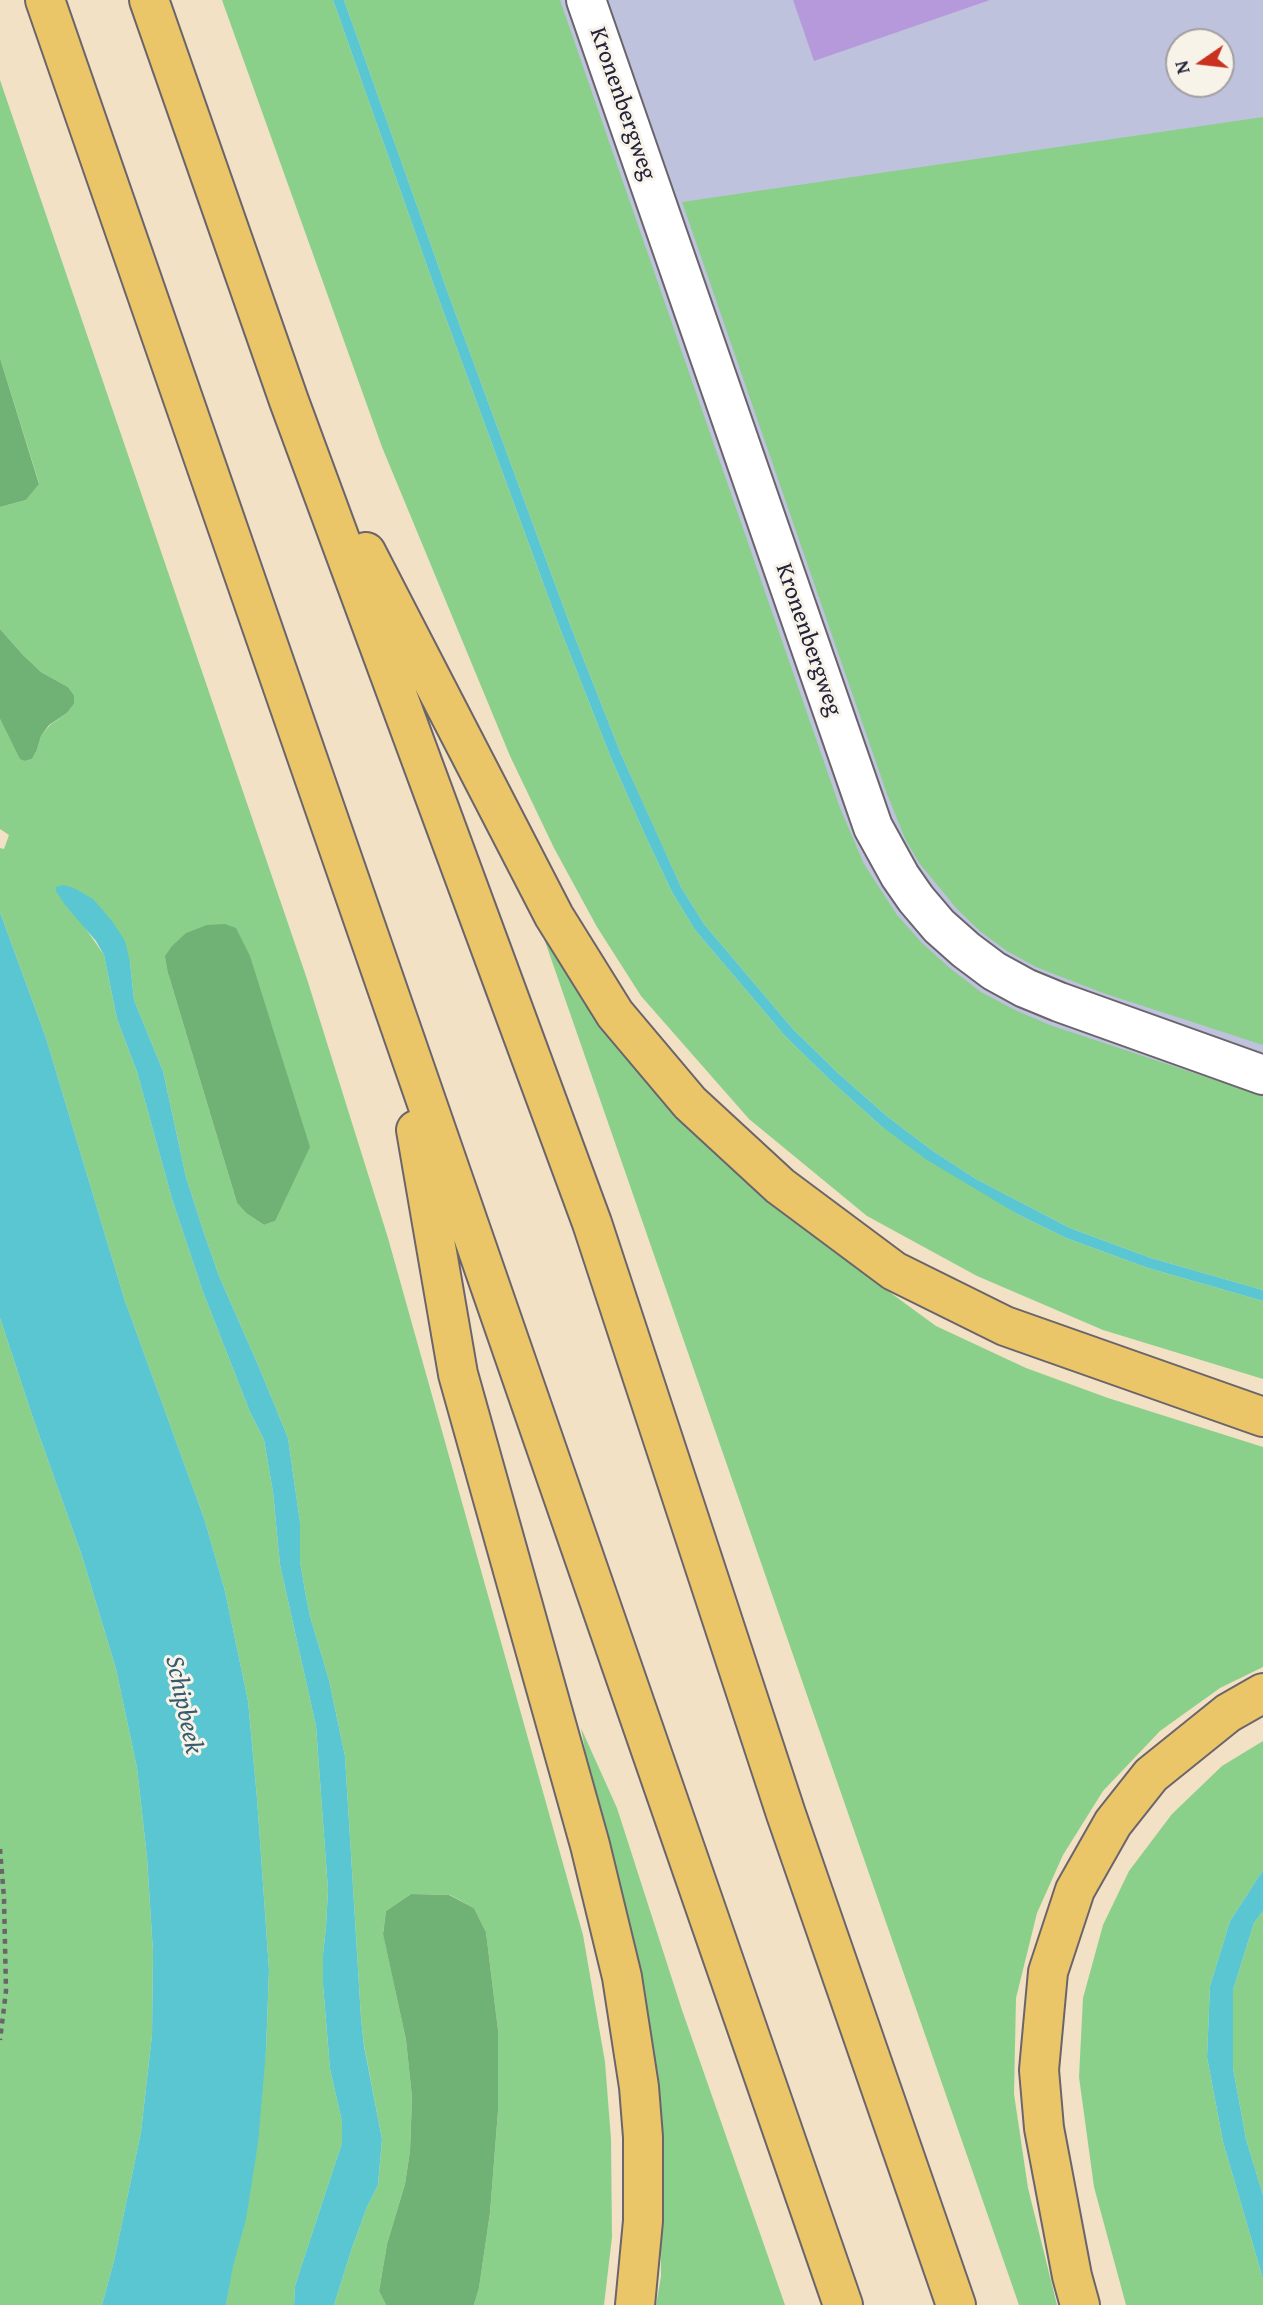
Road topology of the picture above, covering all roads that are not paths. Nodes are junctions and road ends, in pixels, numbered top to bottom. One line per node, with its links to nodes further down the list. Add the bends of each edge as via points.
1 (45, 0): 5 (highway)
2 (149, 0): 4 (highway)
3 (586, 0): 6 (street, Kronenbergweg, via 873,827 900,876 939,926 994,971 1059,1002)
4 (289, 401): 7 (highway, via 554,916 615,1014 690,1103 780,1186 894,1271 1005,1326); 11 (highway, via 592,1223 786,1814)
5 (397, 1018): 9 (highway, via 458,1374 590,1845 622,1977 642,2137 643,2221); 10 (highway)
6 (1263, 1075)
7 (1263, 1418)
8 (1263, 1693): 12 (highway, via 1228,1713 1152,1775 1112,1823 1075,1890 1048,1972 1039,2070 1044,2128)
9 (635, 2305)
10 (843, 2305)
11 (956, 2305)
12 (1080, 2305)

